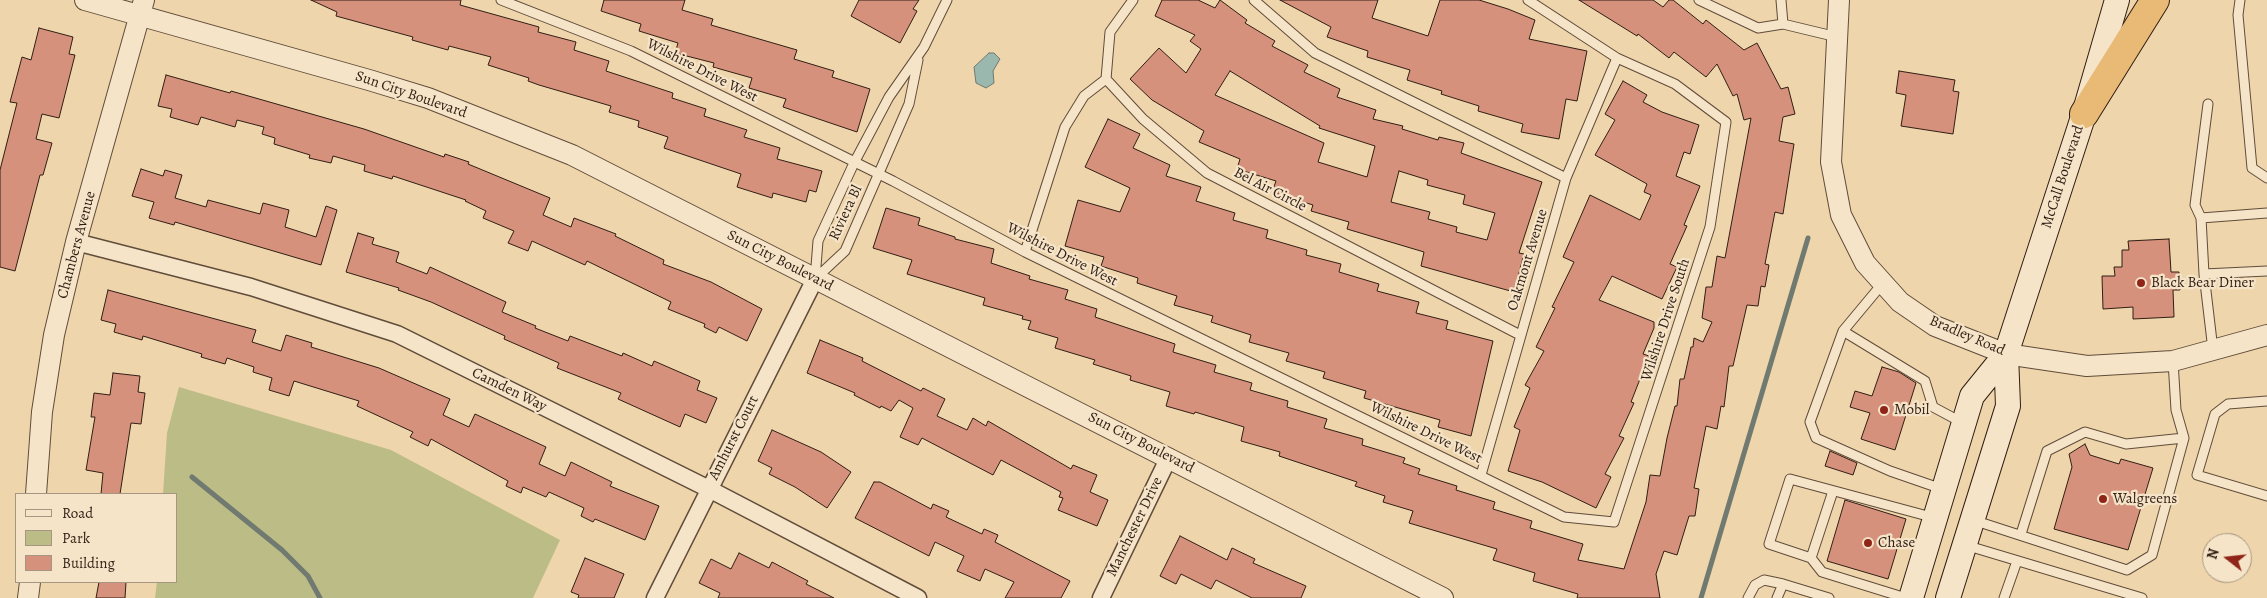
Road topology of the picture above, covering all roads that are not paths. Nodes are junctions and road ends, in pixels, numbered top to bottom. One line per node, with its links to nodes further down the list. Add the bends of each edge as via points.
1 (85, 0): 13 (street, Sun City Boulevard)
2 (501, 0): 21 (lane, Wilshire Drive West, via 631,51)
3 (946, 0): 16 (lane, Riviera Bl)
4 (1133, 0): 18 (lane, via 1110,32)
5 (1254, 0): 23 (lane, via 1315,53)
6 (1528, 0): 17 (lane)
7 (1699, 0): 14 (lane, via 1758,28)
8 (1781, 0): 14 (lane)
9 (1839, 0): 15 (street, Bradley Road)
10 (2117, 0): 20 (main road, McCall Boulevard)
11 (2155, 0): 20 (highway)
12 (2240, 0): 24 (lane, via 2238,15 2252,168)
13 (141, 8): 27 (street, Chambers Avenue); 31 (street, Sun City Boulevard, via 428,98 572,155)
14 (1783, 24): 15 (lane)
15 (1837, 37): 32 (street, Bradley Road, via 1831,162 1841,215 1865,264)
16 (919, 55): 21 (lane, Riviera Bl, via 889,97); 22 (lane, Riviera Bl, via 909,104)
17 (1617, 58): 23 (lane, Oakmont Avenue); 51 (lane, Wilshire Drive South, via 1675,84 1726,122 1710,227)
18 (1106, 79): 28 (lane, via 1084,96 1065,127); 34 (lane, Bel Air Circle, via 1143,119 1207,173)
19 (2208, 104): 26 (lane, via 2195,205)
20 (2084, 114): 37 (main road, McCall Boulevard)
21 (854, 163): 22 (lane, Wilshire Drive West); 31 (lane, Riviera Bl, via 818,241)
22 (879, 174): 28 (lane, Wilshire Drive West); 31 (lane, Riviera Bl, via 845,251)
23 (1566, 178): 34 (lane, Oakmont Avenue)
24 (2267, 178)
25 (2267, 213): 26 (lane)
26 (2201, 218): 30 (lane)
27 (76, 242): 44 (street, Camden Way, via 251,287 397,334); 47 (street, Chambers Avenue, via 54,335 42,412)
28 (1024, 252): 43 (lane, Wilshire Drive West)
29 (2267, 270): 30 (lane)
30 (2204, 274): 36 (lane)
31 (815, 279): 42 (street, Sun City Boulevard); 44 (street, Amhurst Court)
32 (1883, 283): 33 (lane); 37 (street, Bradley Road, via 1900,302 1935,326)
33 (1843, 331): 40 (lane, via 1925,381 1933,407); 45 (lane, via 1810,422 1816,438 1890,471)
34 (1520, 335): 43 (lane, Oakmont Avenue)
35 (2267, 335): 36 (street, Bradley Road)
36 (2213, 351): 38 (street, Bradley Road)
37 (2006, 354): 38 (street, Bradley Road, via 2087,366); 40 (main road, McCall Boulevard, via 1972,396); 50 (main road, McCall Boulevard, via 2008,406)
38 (2173, 361): 41 (lane, via 2176,410)
39 (2267, 401): 48 (lane, via 2228,404 2215,414 2197,474)
40 (1964, 423): 45 (main road, McCall Boulevard)
41 (2184, 438): 52 (lane, via 2126,444 2085,432 2048,451); 52 (lane, via 2152,555 2127,570)
42 (1169, 457): 61 (street, Manchester Drive); 62 (street, Sun City Boulevard)
43 (1481, 475): 51 (lane, Wilshire Drive West, via 1564,518)
44 (709, 489): 59 (street, Amhurst Court); 60 (street, Camden Way)
45 (1944, 490): 49 (main road, McCall Boulevard)
46 (1833, 491): 49 (lane); 54 (lane); 54 (lane, via 1790,478 1769,544)
47 (36, 493)
48 (2267, 496)
49 (1935, 518): 67 (main road, McCall Boulevard)
50 (1973, 520): 52 (lane); 53 (main road, McCall Boulevard)
51 (1614, 522)
52 (2021, 534)
53 (1965, 545): 55 (lane); 68 (main road, McCall Boulevard)
54 (1811, 558): 66 (lane, via 1822,572)
55 (2017, 561): 69 (lane); 70 (lane)
56 (30, 583): 58 (street)
57 (1783, 584): 63 (lane, via 1764,580 1755,585); 64 (lane); 65 (lane)
58 (28, 598)
59 (655, 598)
60 (918, 598)
61 (1101, 598)
62 (1444, 598)
63 (1748, 598)
64 (1777, 598)
65 (1829, 598)
66 (1906, 598)
67 (1911, 598)
68 (1948, 598)
69 (2004, 598)
70 (2142, 598)

